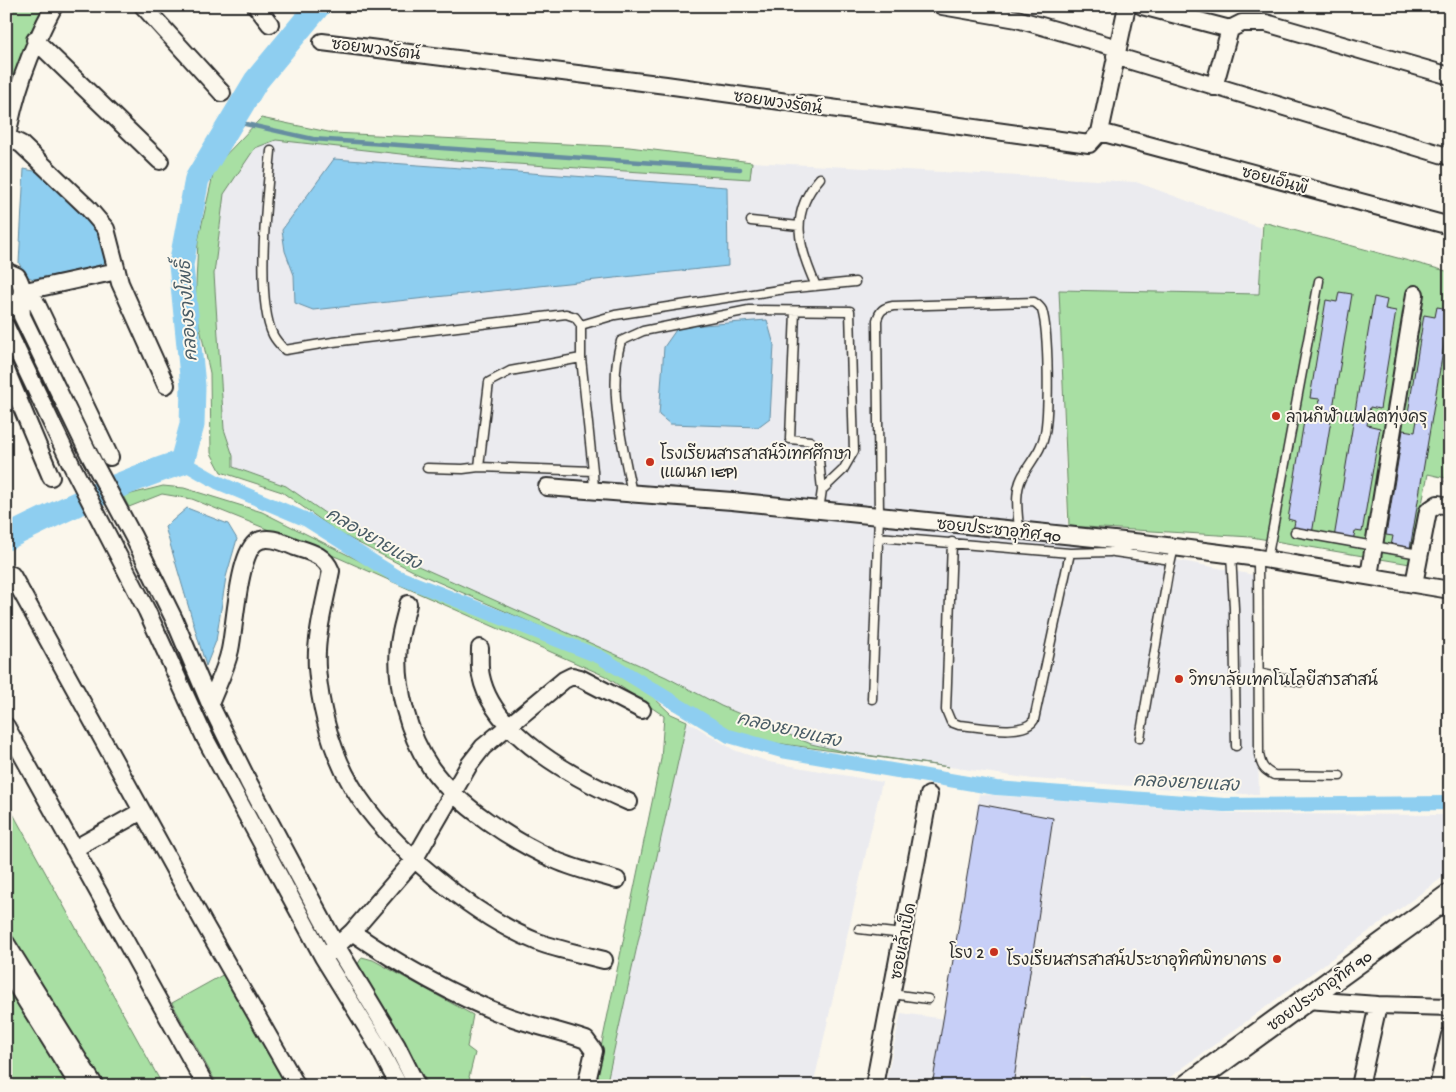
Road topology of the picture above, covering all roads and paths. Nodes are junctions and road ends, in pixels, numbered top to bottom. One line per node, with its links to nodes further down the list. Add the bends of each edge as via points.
1 (54, 6): 10 (street)
2 (143, 6): 15 (street)
3 (256, 6): 8 (street)
4 (942, 6): 7 (street)
5 (1127, 6): 12 (street)
6 (1142, 6): 9 (street)
7 (1018, 12): 12 (street)
8 (270, 24)
9 (1230, 29): 13 (street, via 1242,23 1266,23); 14 (street)
10 (35, 40): 17 (street, via 20,80); 20 (street)
11 (322, 42): 16 (street, ซอยพวงรัตน์, via 666,85 1084,144 1094,141)
12 (1117, 52): 14 (street); 16 (street)
13 (1450, 76)
14 (1214, 87): 19 (street)
15 (222, 93)
16 (1100, 132): 24 (street, ซอยเอ็นพี)
17 (7, 140): 26 (street, via 21,144 99,220 109,235)
18 (271, 151): 34 (lane, via 266,198 264,299 273,335 285,350 566,314 575,317)
19 (1450, 157)
20 (160, 161)
21 (820, 178): 23 (lane, via 811,188)
22 (751, 221): 23 (lane)
23 (799, 226): 29 (lane, via 803,258)
24 (1450, 226)
25 (6, 271): 30 (street, via 17,276)
26 (117, 271): 30 (street); 38 (street)
27 (1319, 281): 62 (lane)
28 (855, 282): 29 (lane)
29 (816, 286): 34 (lane, via 615,314)
30 (24, 293): 32 (street, via 15,306); 39 (street); 72 (street, via 22,316 174,619)
31 (1415, 294): 56 (street)
32 (6, 309)
33 (794, 310): 45 (lane, via 790,439 810,441 818,450); 45 (lane, via 850,311 854,451 844,470); 47 (lane, via 750,310 643,331 621,341 616,358 616,398)
34 (580, 324): 36 (lane)
35 (6, 327): 92 (street, via 72,468 147,611 205,738)
36 (581, 358): 40 (lane, via 510,371 489,382); 42 (lane)
37 (6, 370): 43 (street)
38 (166, 385)
39 (110, 457)
40 (479, 467): 41 (lane); 42 (lane)
41 (427, 468)
42 (593, 472): 46 (lane)
43 (51, 477)
44 (547, 487): 46 (street, ซอยประชาอุทิศ 90)
45 (822, 490): 49 (lane)
46 (594, 492): 47 (street, ซอยประชาอุทิศ 90)
47 (632, 494): 49 (street, ซอยประชาอุทิศ 90)
48 (1450, 506): 61 (street, via 1438,504 1428,511)
49 (819, 510): 50 (street, ซอยประชาอุทิศ 90)
50 (879, 516): 51 (street, ซอยประชาอุทิศ 90); 51 (lane, via 879,311 893,306 1034,302 1042,310 1048,404 1045,435 1022,478 1018,494); 53 (lane)
51 (1019, 530): 55 (street, ซอยประชาอุทิศ 90)
52 (1296, 532): 56 (lane)
53 (879, 536): 54 (lane); 71 (lane)
54 (952, 542): 58 (lane); 58 (lane, via 948,718 959,725 1012,730 1026,728 1034,720)
55 (1143, 543): 57 (lane); 59 (street, ซอยประชาอุทิศ 90)
56 (1374, 546): 61 (lane); 64 (street)
57 (1110, 552): 58 (lane); 59 (lane)
58 (1070, 553)
59 (1173, 554): 60 (street, ซอยประชาอุทิศ 90); 76 (lane)
60 (1230, 554): 62 (street, ซอยประชาอุทิศ 90); 77 (lane)
61 (1420, 554): 65 (street)
62 (1262, 559): 64 (street, ซอยประชาอุทิศ 90); 69 (lane)
63 (12, 575): 82 (street)
64 (1368, 576): 65 (street, ซอยประชาอุทิศ 90)
65 (1414, 584): 66 (street, ซอยประชาอุทิศ 90)
66 (1450, 590)
67 (408, 604): 79 (street, via 399,645 399,685 421,750)
68 (480, 648): 74 (street, via 481,676 492,701)
69 (1259, 673): 70 (lane); 78 (lane, via 1259,754 1265,771 1274,775)
70 (1300, 682)
71 (872, 699)
72 (210, 704): 84 (street, via 226,667 240,584 255,543 264,538 280,541 317,554 328,562 331,571 319,630 317,666 325,720 341,766 361,803 388,836); 91 (street)
73 (642, 710): 74 (street, via 572,676)
74 (508, 724): 79 (street, via 483,747); 81 (street, via 559,767 587,784)
75 (6, 726): 83 (street)
76 (1140, 738)
77 (1236, 746)
78 (1340, 776)
79 (454, 792): 84 (street); 85 (street, via 497,828 556,860)
80 (929, 795): 89 (street, ซอยเล้าเป็ด)
81 (629, 802)
82 (142, 812): 83 (street); 106 (street)
83 (74, 849): 105 (street)
84 (414, 860): 88 (street); 93 (street, via 493,920 539,942)
85 (617, 880)
86 (1450, 895): 97 (street, ซอยประชาอุทิศ 90)
87 (859, 929): 89 (lane)
88 (352, 932): 91 (street); 109 (street, via 442,988 504,1015 586,1040 594,1051)
89 (903, 934): 95 (street, ซอยเล้าเป็ด)
90 (6, 943): 101 (street)
91 (337, 947): 92 (street); 108 (street, via 397,1046)
92 (322, 957): 107 (street)
93 (604, 960)
94 (6, 969): 101 (street)
95 (892, 994): 96 (lane); 110 (street, ซอยเล้าเป็ด)
96 (928, 999)
97 (1306, 1000): 98 (street); 102 (street, ซอยประชาอุทิศ 90)
98 (1378, 1005): 99 (street); 111 (street)
99 (1450, 1007)
100 (1450, 1035): 112 (street)
101 (59, 1040): 103 (street); 104 (street)
102 (1190, 1085)
103 (79, 1086)
104 (95, 1086)
105 (206, 1086)
106 (297, 1086)
107 (399, 1086)
108 (417, 1086)
109 (586, 1086)
110 (874, 1086)
111 (1360, 1086)
112 (1438, 1086)

